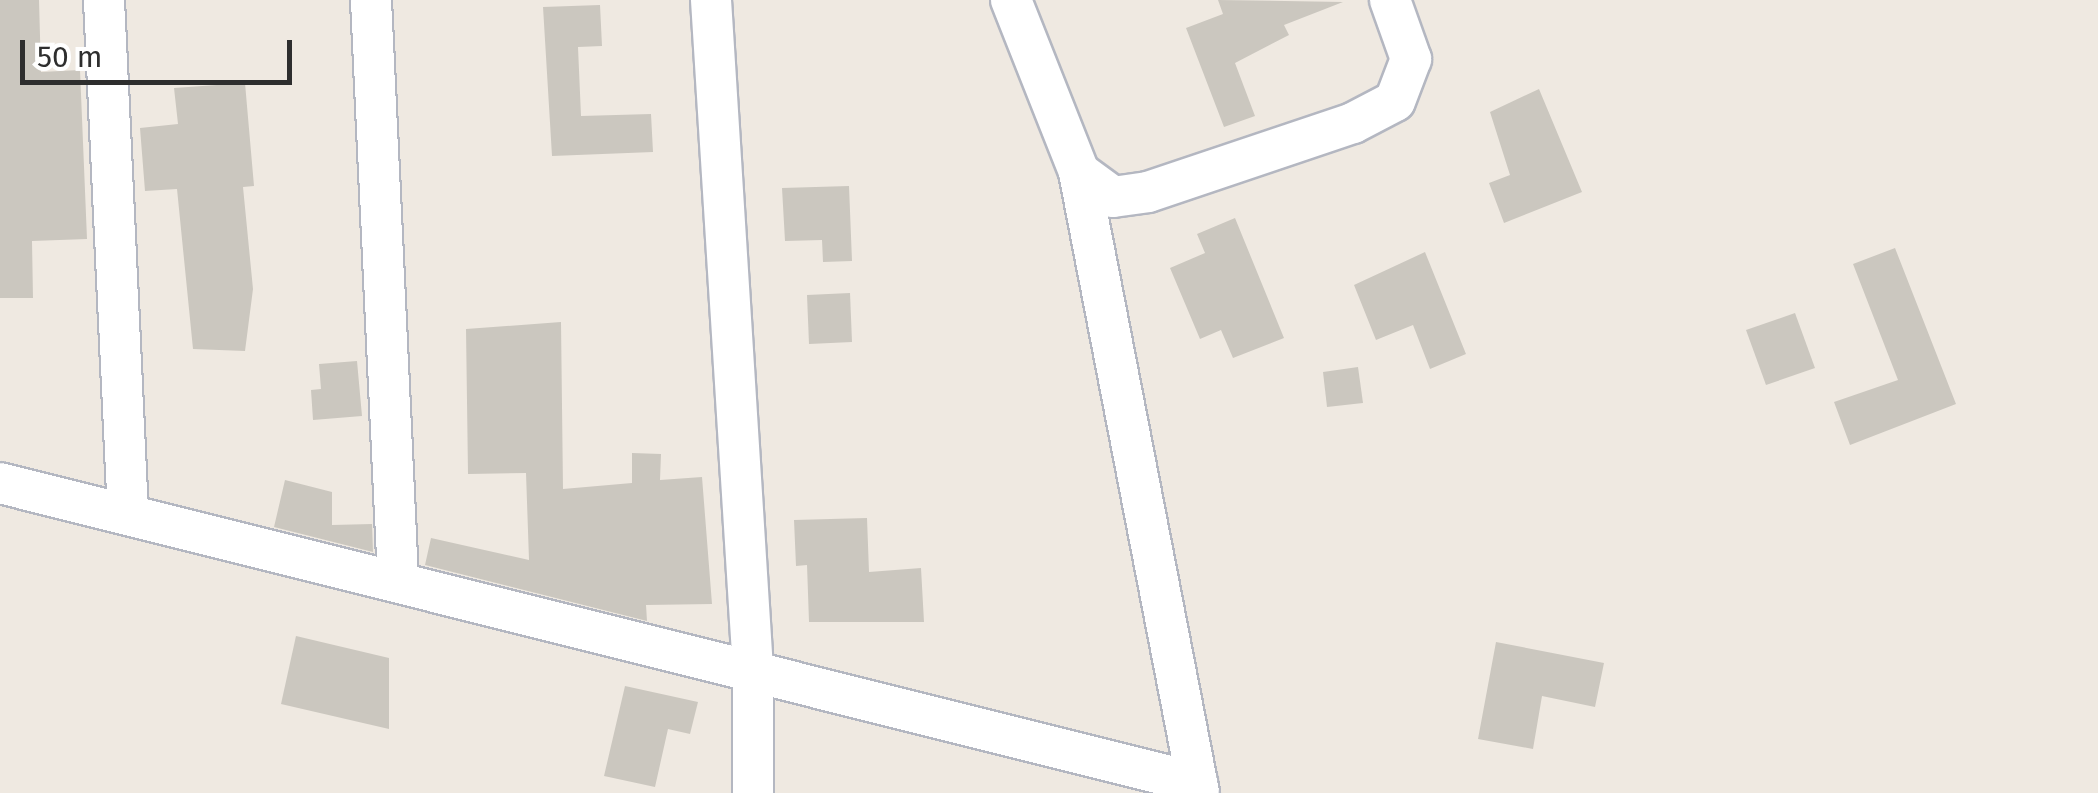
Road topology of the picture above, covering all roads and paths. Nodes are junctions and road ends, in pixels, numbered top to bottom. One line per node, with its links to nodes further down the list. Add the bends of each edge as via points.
1 (104, 0): 8 (street)
2 (370, 0): 9 (street)
3 (711, 0): 10 (street)
4 (1010, 0): 6 (street)
5 (1390, 0): 6 (street, via 1411,59 1395,101 1353,123 1148,192 1113,197)
6 (1079, 172): 11 (street)
7 (0, 483): 8 (street)
8 (128, 514): 9 (street)
9 (398, 578): 10 (street)
10 (753, 670): 11 (street); 12 (street)
11 (1198, 788)
12 (753, 793)

